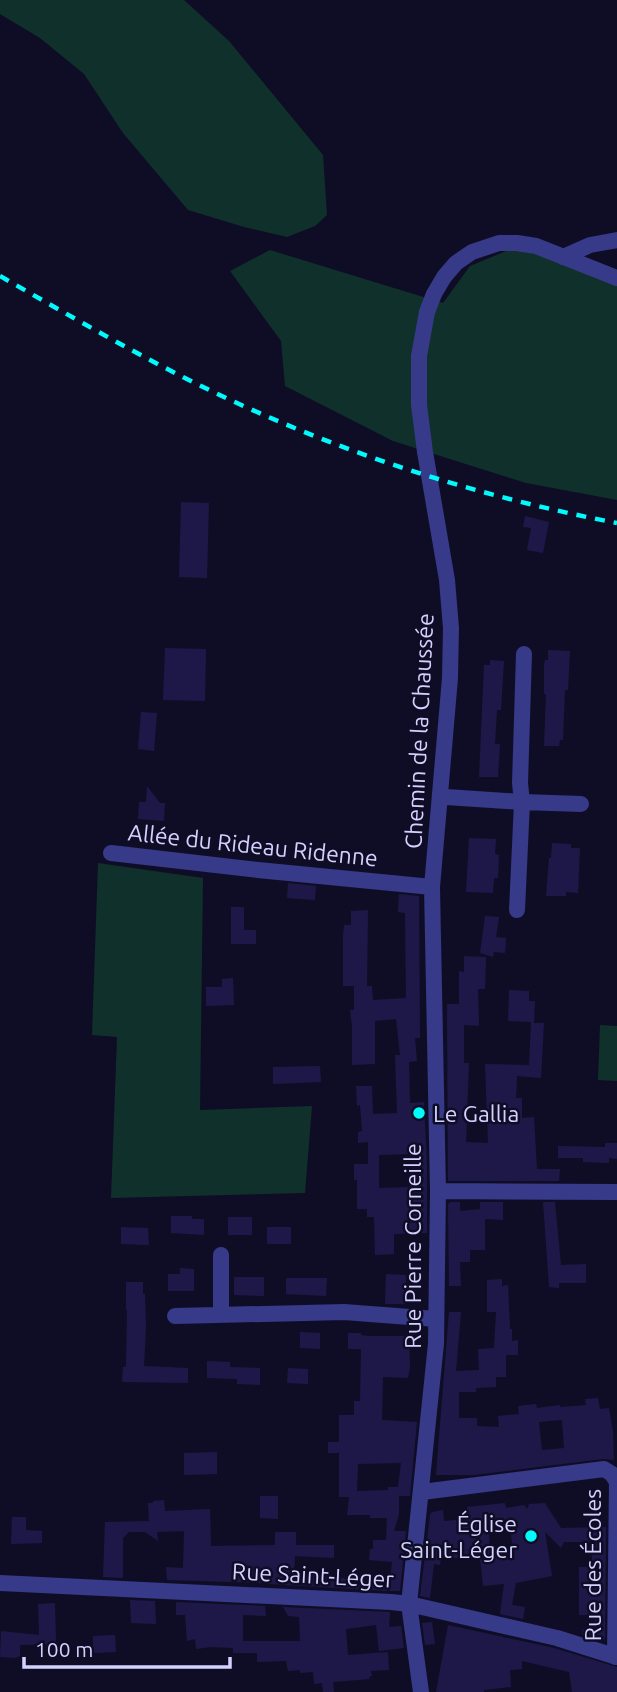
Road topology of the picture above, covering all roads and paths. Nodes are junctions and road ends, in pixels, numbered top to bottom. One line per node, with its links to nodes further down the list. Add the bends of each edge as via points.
1 (617, 240): 2 (street)
2 (563, 257): 3 (street, Chemin de la Chaussée); 5 (street, Chemin de la Chaussée, via 517,243 486,246 456,263 427,312 418,383 451,628)
3 (617, 278)
4 (524, 654): 6 (street)
5 (440, 798): 6 (street); 9 (street, Chemin de la Chaussée)
6 (522, 802): 7 (street); 10 (street)
7 (581, 804)
8 (111, 853): 9 (street, Allée du Rideau Ridenne)
9 (432, 887): 11 (street, Rue Pierre Corneille)
10 (517, 910)
11 (438, 1191): 12 (street); 16 (street, Rue Pierre Corneille)
12 (617, 1192)
13 (221, 1255): 14 (street)
14 (221, 1314): 15 (street); 16 (street, via 344,1311)
15 (175, 1315)
16 (436, 1319): 17 (street, Rue Pierre Corneille)
17 (422, 1492): 19 (street, Rue Pierre Corneille); 20 (street, Rue des Écoles, via 604,1469 612,1474 617,1482)
18 (0, 1583): 19 (street, Rue Saint-Léger)
19 (409, 1604): 20 (street, Rue Saint-Léger, via 556,1638); 21 (street, Rue Pierre Corneille)
20 (616, 1657)
21 (421, 1692)

